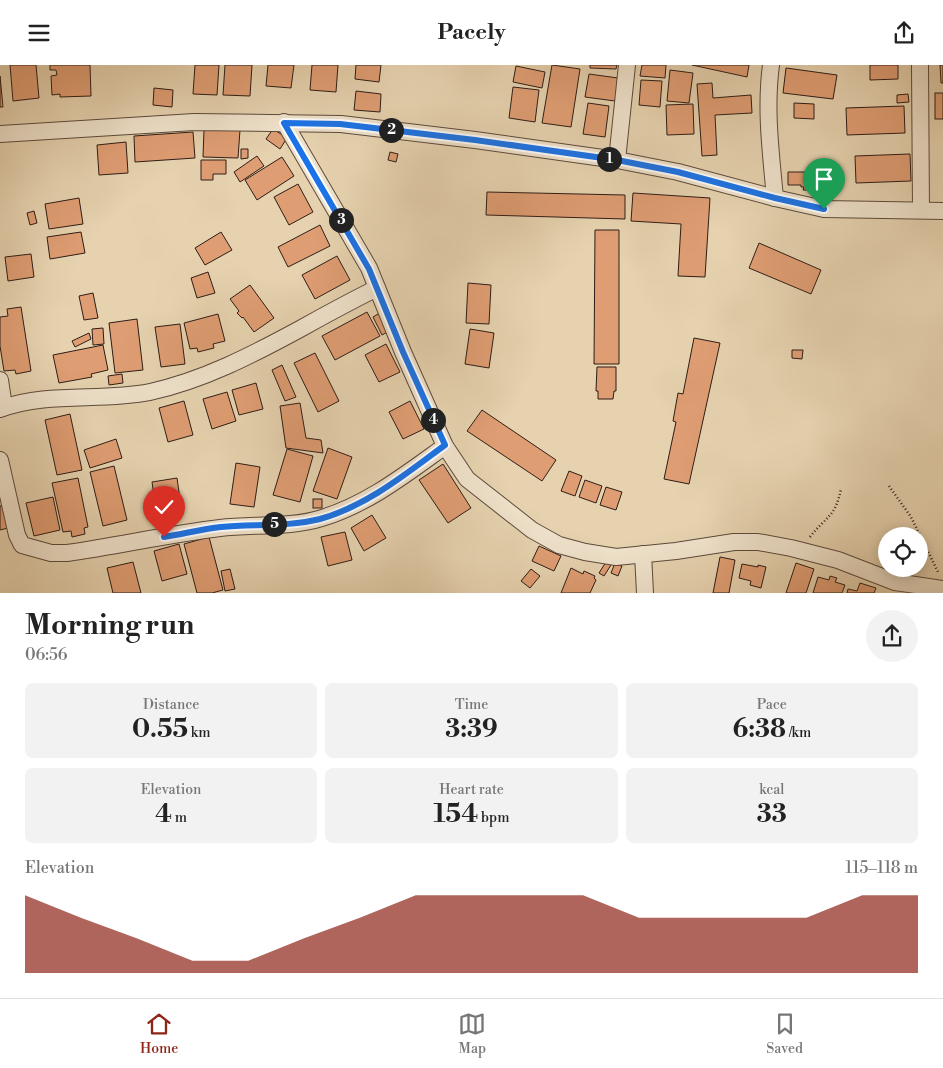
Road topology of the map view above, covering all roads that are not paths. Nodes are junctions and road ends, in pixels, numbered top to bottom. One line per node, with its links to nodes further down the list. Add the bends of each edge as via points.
1 (627, 65): 6 (street)
2 (771, 65): 7 (street, via 769,137)
3 (920, 65): 8 (street)
4 (284, 123): 5 (street, via 194,122); 6 (street, via 340,124); 10 (street, via 352,237)
5 (0, 134)
6 (617, 160): 7 (street, via 678,172)
7 (775, 198): 8 (street, via 824,209)
8 (921, 210): 9 (street)
9 (943, 211)
10 (377, 288): 12 (street, via 260,351 183,383 149,392 107,397 44,398); 13 (street)
11 (0, 380): 12 (street)
12 (2, 408)
13 (445, 445): 14 (street, via 370,498 320,519 220,527 67,553 51,553 22,545); 15 (street, via 467,479 532,530 559,545 616,557)
14 (0, 460)
15 (643, 554): 16 (street, via 758,542 838,560 895,582); 17 (street)
16 (941, 582)
17 (644, 593)

